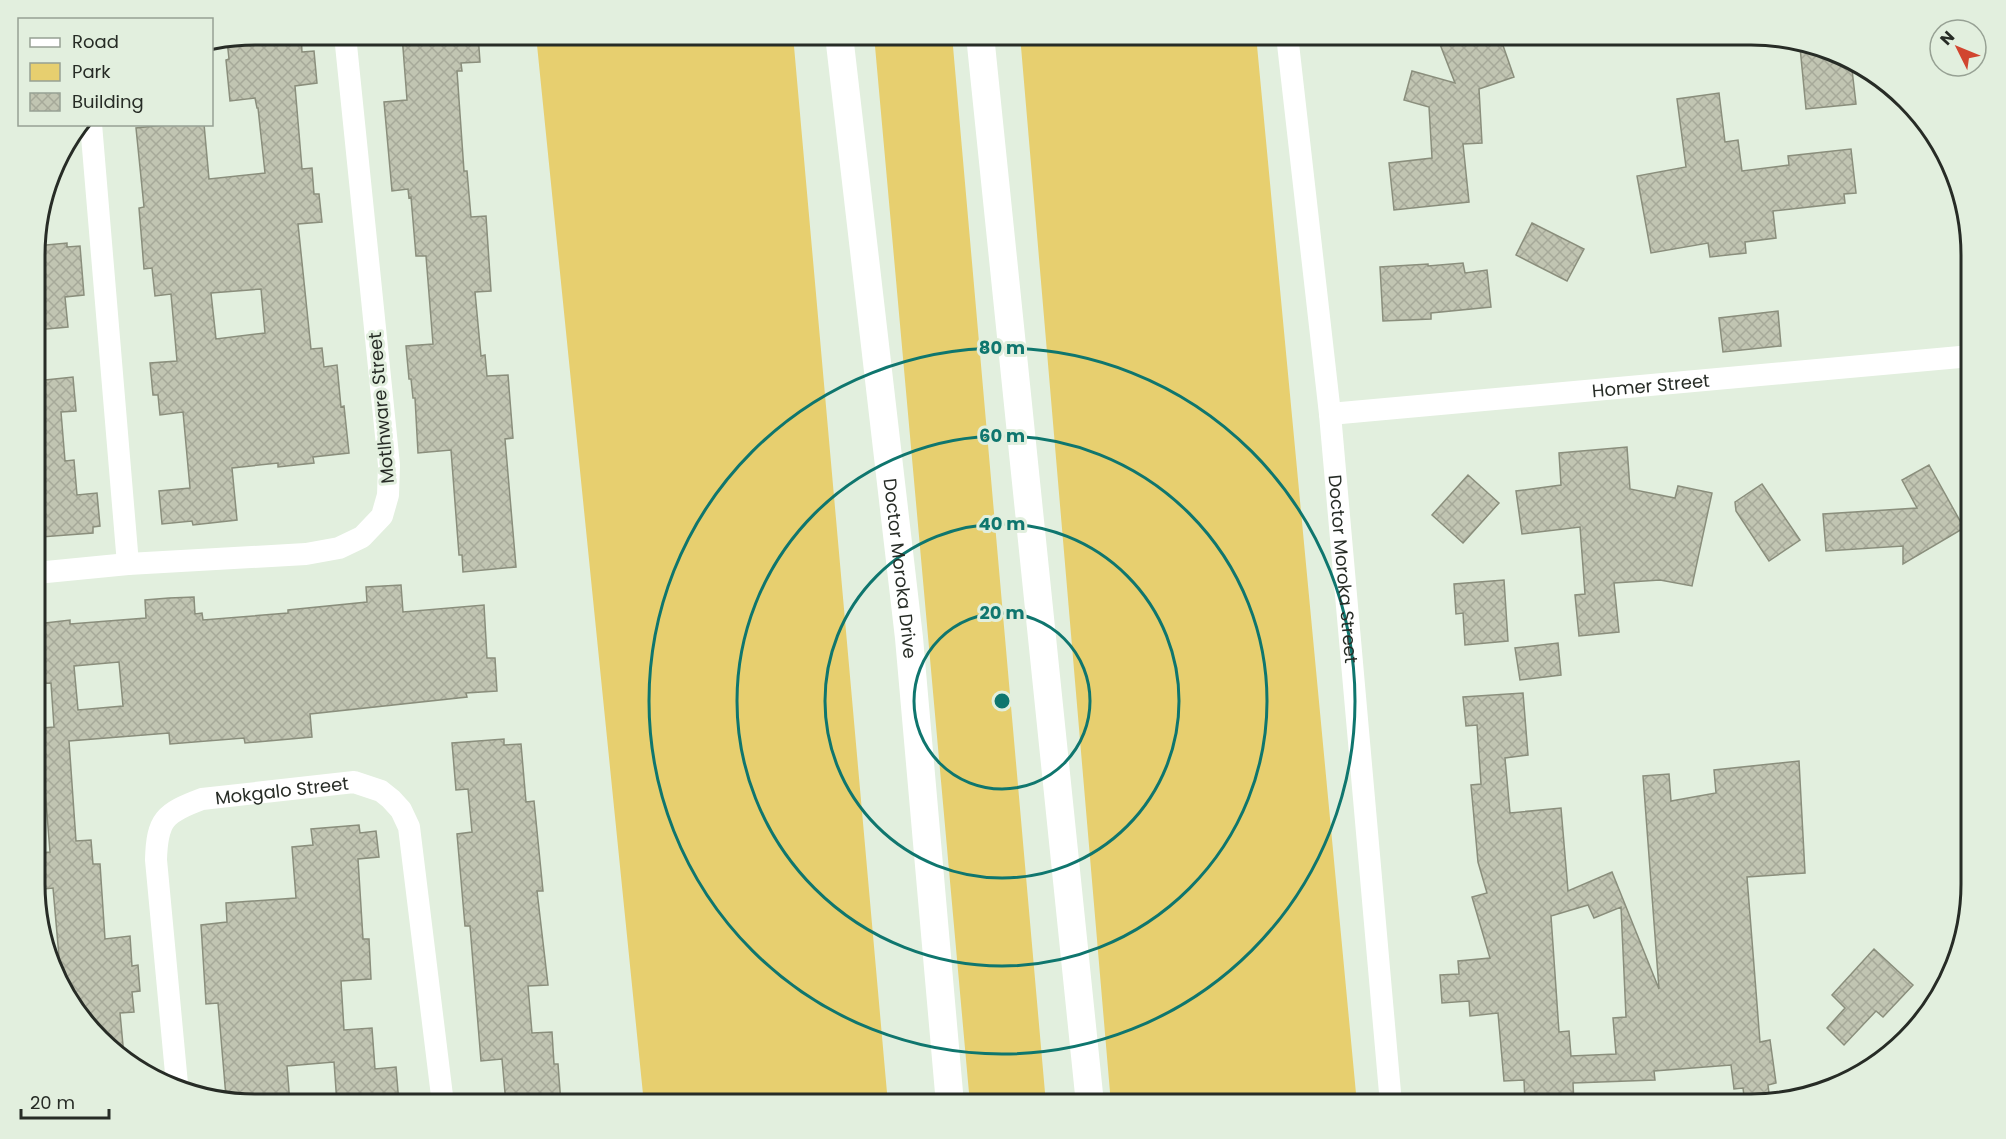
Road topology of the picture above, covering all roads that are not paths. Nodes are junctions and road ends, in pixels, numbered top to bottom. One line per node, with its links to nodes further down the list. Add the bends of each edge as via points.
1 (346, 45): 8 (street, Motlhware Street, via 389,465 388,495 382,516 362,537 339,548 306,554)
2 (840, 45): 12 (street, Doctor Moroka Drive, via 909,638)
3 (981, 45): 13 (street)
4 (1288, 45): 7 (street, Doctor Moroka Street)
5 (91, 126): 8 (street)
6 (1961, 357): 7 (street, Homer Street)
7 (1330, 414): 14 (street, Doctor Moroka Street)
8 (128, 564): 9 (street, Motlhware Street)
9 (45, 572)
10 (176, 1079): 11 (street, Mokgalo Street, via 156,860 156,839 165,817 202,799 354,782 381,791 391,799 409,827)
11 (442, 1094)
12 (949, 1094)
13 (1089, 1094)
14 (1390, 1094)

